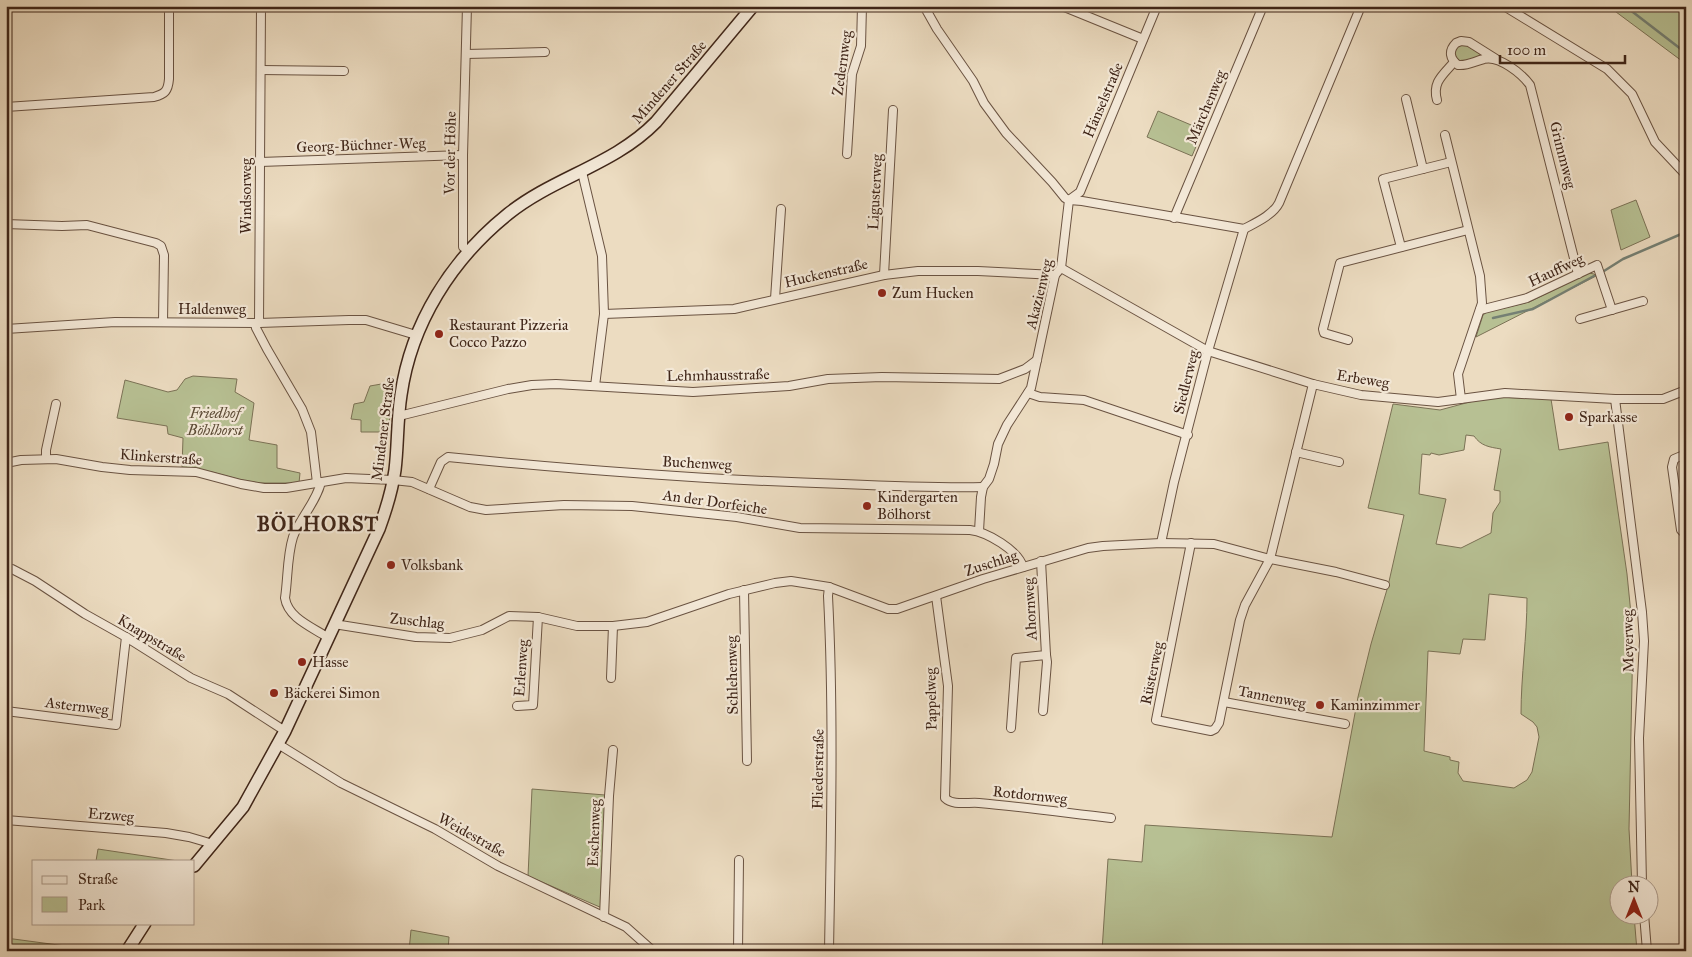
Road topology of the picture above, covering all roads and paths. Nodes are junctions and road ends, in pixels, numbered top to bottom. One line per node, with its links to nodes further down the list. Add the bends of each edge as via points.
1 (169, 6): 22 (street, via 169,79 166,93 154,98)
2 (261, 6): 18 (street, Windsorweg)
3 (467, 6): 15 (street, Vor der Höhe)
4 (752, 6): 30 (street, Mindener Straße, via 642,136)
5 (862, 6): 25 (street, Zedernweg, via 861,46 852,74)
6 (924, 6): 32 (street, via 1006,133)
7 (1062, 6): 13 (street)
8 (1157, 6): 13 (street, Hänselstraße)
9 (1263, 6): 34 (street, Märchenweg)
10 (1361, 6): 36 (street, via 1277,207)
11 (1504, 6): 12 (street)
12 (1516, 10): 31 (street, via 1607,69 1632,94 1655,142)
13 (1143, 39): 32 (street, Hänselstraße, via 1080,192)
14 (545, 52): 15 (street)
15 (466, 54): 26 (street, Vor der Höhe)
16 (1496, 59): 17 (street, via 1483,59 1463,66); 17 (street, Grimmweg, via 1469,42 1461,41 1451,51); 41 (street, Grimmweg, via 1521,74 1532,89)
17 (1454, 62): 21 (street, Grimmweg, via 1436,86)
18 (261, 70): 19 (street); 27 (street, Windsorweg)
19 (344, 71)
20 (1406, 99): 29 (street)
21 (1437, 100)
22 (6, 107)
23 (893, 110): 42 (street, Ligusterweg)
24 (1445, 135): 28 (street)
25 (847, 154)
26 (463, 155): 27 (street, Georg-Büchner-Weg); 39 (street, Vor der Höhe, via 463,247)
27 (260, 162): 50 (street, Windsorweg)
28 (1451, 162): 29 (street); 37 (street)
29 (1423, 169): 38 (street, via 1383,179)
30 (582, 172): 39 (street, Mindener Straße, via 510,213); 47 (street, via 602,256)
31 (1686, 175)
32 (1069, 200): 34 (street); 40 (street, Akazienweg)
33 (781, 209): 43 (street)
34 (1174, 218): 36 (street)
35 (6, 224): 49 (street, via 86,225 161,246 164,254)
36 (1244, 229): 54 (street, Siedlerweg)
37 (1468, 230): 38 (street); 45 (street, via 1480,276)
38 (1401, 247): 53 (street, via 1340,263 1323,331)
39 (468, 251): 52 (street, Mindener Straße, via 441,287)
40 (1058, 272): 42 (street, Huckenstraße, via 928,271); 54 (street, Erbeweg); 55 (street, Akazienweg)
41 (1578, 274): 45 (street, Hauffweg, via 1526,298); 46 (street, Hauffweg, via 1598,265)
42 (884, 275): 43 (street, Huckenstraße)
43 (775, 299): 47 (street, Huckenstraße, via 734,308)
44 (1643, 301): 46 (street)
45 (1480, 310): 60 (street, via 1458,374)
46 (1612, 310): 48 (street)
47 (604, 314): 57 (street)
48 (1580, 319)
49 (163, 322): 50 (street, Haldenweg); 51 (street, Haldenweg)
50 (257, 323): 52 (street, Haldenweg, via 366,320); 71 (street, Windsorweg, via 259,335 302,408 311,432)
51 (6, 330)
52 (416, 335): 63 (street, Mindener Straße, via 406,367)
53 (1348, 340)
54 (1208, 351): 56 (street, Erbeweg); 64 (street, Siedlerweg)
55 (1037, 360): 57 (street, Lehmhausstraße, via 1025,369 999,379 828,379 789,386 693,392); 59 (street, Akazienweg)
56 (1313, 384): 60 (street, Erbeweg, via 1361,395 1438,402); 65 (street, Rüsterweg)
57 (596, 386): 63 (street, Lehmhausstraße, via 556,384 508,388)
58 (1686, 390): 61 (street, Erbeweg, via 1663,399)
59 (1028, 393): 64 (street, via 1040,398 1084,400); 72 (street, Akazienweg, via 1007,425 998,444 989,479)
60 (1461, 399): 61 (street, Erbeweg, via 1505,393)
61 (1614, 399): 109 (street, Meyerweg, via 1644,641 1639,738)
62 (56, 404): 67 (street)
63 (399, 416): 70 (street, Mindener Straße)
64 (1188, 435): 76 (street, Siedlerweg)
65 (1296, 452): 68 (street); 78 (street, Rüsterweg)
66 (1686, 454): 75 (street, via 1674,459 1672,467 1681,530)
67 (46, 458): 69 (street, Klinkerstraße); 71 (street, Klinkerstraße, via 130,470 196,472 264,488)
68 (1339, 462)
69 (6, 463)
70 (393, 480): 71 (street, Klinkerstraße, via 346,478); 73 (street, An der Dorfeiche); 87 (street, Mindener Straße, via 379,529)
71 (319, 482): 90 (street, via 320,488 293,538 285,598 292,613)
72 (983, 487): 73 (street, Buchenweg, via 774,481 591,471 448,458 441,462); 74 (street, Akazienweg)
73 (430, 488): 74 (street, An der Dorfeiche, via 470,507 486,510 564,505 632,506 800,528)
74 (979, 531): 80 (street, An der Dorfeiche, via 1014,553)
75 (1686, 535)
76 (1161, 543): 77 (street, Zuschlag); 79 (street, Zuschlag, via 1096,547)
77 (1191, 543): 78 (street, Zuschlag, via 1214,544); 93 (street, Rüsterweg, via 1156,720 1211,731 1219,723)
78 (1270, 559): 82 (street, Zuschlag); 93 (street, Rüsterweg, via 1245,605)
79 (1041, 561): 80 (street, Zuschlag); 91 (street, Ahornweg)
80 (1023, 567): 85 (street, Zuschlag)
81 (6, 568): 89 (street, Knappstraße)
82 (1385, 585)
83 (830, 587): 84 (street, Zuschlag, via 790,581); 85 (street, Zuschlag, via 888,609 904,608); 116 (street, Fliederstraße)
84 (744, 590): 88 (street, Zuschlag, via 647,622); 102 (street, Schlehenweg)
85 (936, 596): 103 (street, Pappelweg, via 948,686 944,796)
86 (538, 617): 87 (street, Zuschlag, via 509,616 482,630 450,638 416,637); 88 (street, Zuschlag, via 577,626); 94 (street, Erlenweg, via 533,705)
87 (334, 624): 90 (street, Mindener Straße)
88 (613, 626): 92 (street)
89 (126, 637): 95 (street, Asternweg, via 116,724); 99 (street, Knappstraße, via 191,678 228,694)
90 (327, 637): 99 (street, Mindener Straße)
91 (1046, 655): 96 (street, Ahornweg); 98 (street, Ahornweg, via 1016,658)
92 (611, 678)
93 (1224, 702): 97 (street, Tannenweg)
94 (517, 706)
95 (6, 711)
96 (1043, 711)
97 (1345, 724)
98 (1011, 728)
99 (284, 731): 100 (street, Mindener Straße)
100 (278, 744): 106 (street, Mindener Straße, via 243,807); 110 (street, Weidestraße, via 341,783 435,829 498,866)
101 (613, 750): 110 (street, Eschenweg)
102 (747, 761)
103 (947, 800): 104 (street, Rotdornweg)
104 (1111, 818)
105 (6, 820): 106 (street, Erzweg, via 166,833)
106 (213, 844): 108 (street, Mindener Straße)
107 (738, 860): 115 (street)
108 (195, 865)
109 (1642, 874)
110 (604, 917): 114 (street, Weidestraße, via 626,927)
111 (144, 924): 113 (street)
112 (1645, 924): 117 (street)
113 (127, 951)
114 (653, 951)
115 (738, 951)
116 (830, 951)
117 (1647, 951)

